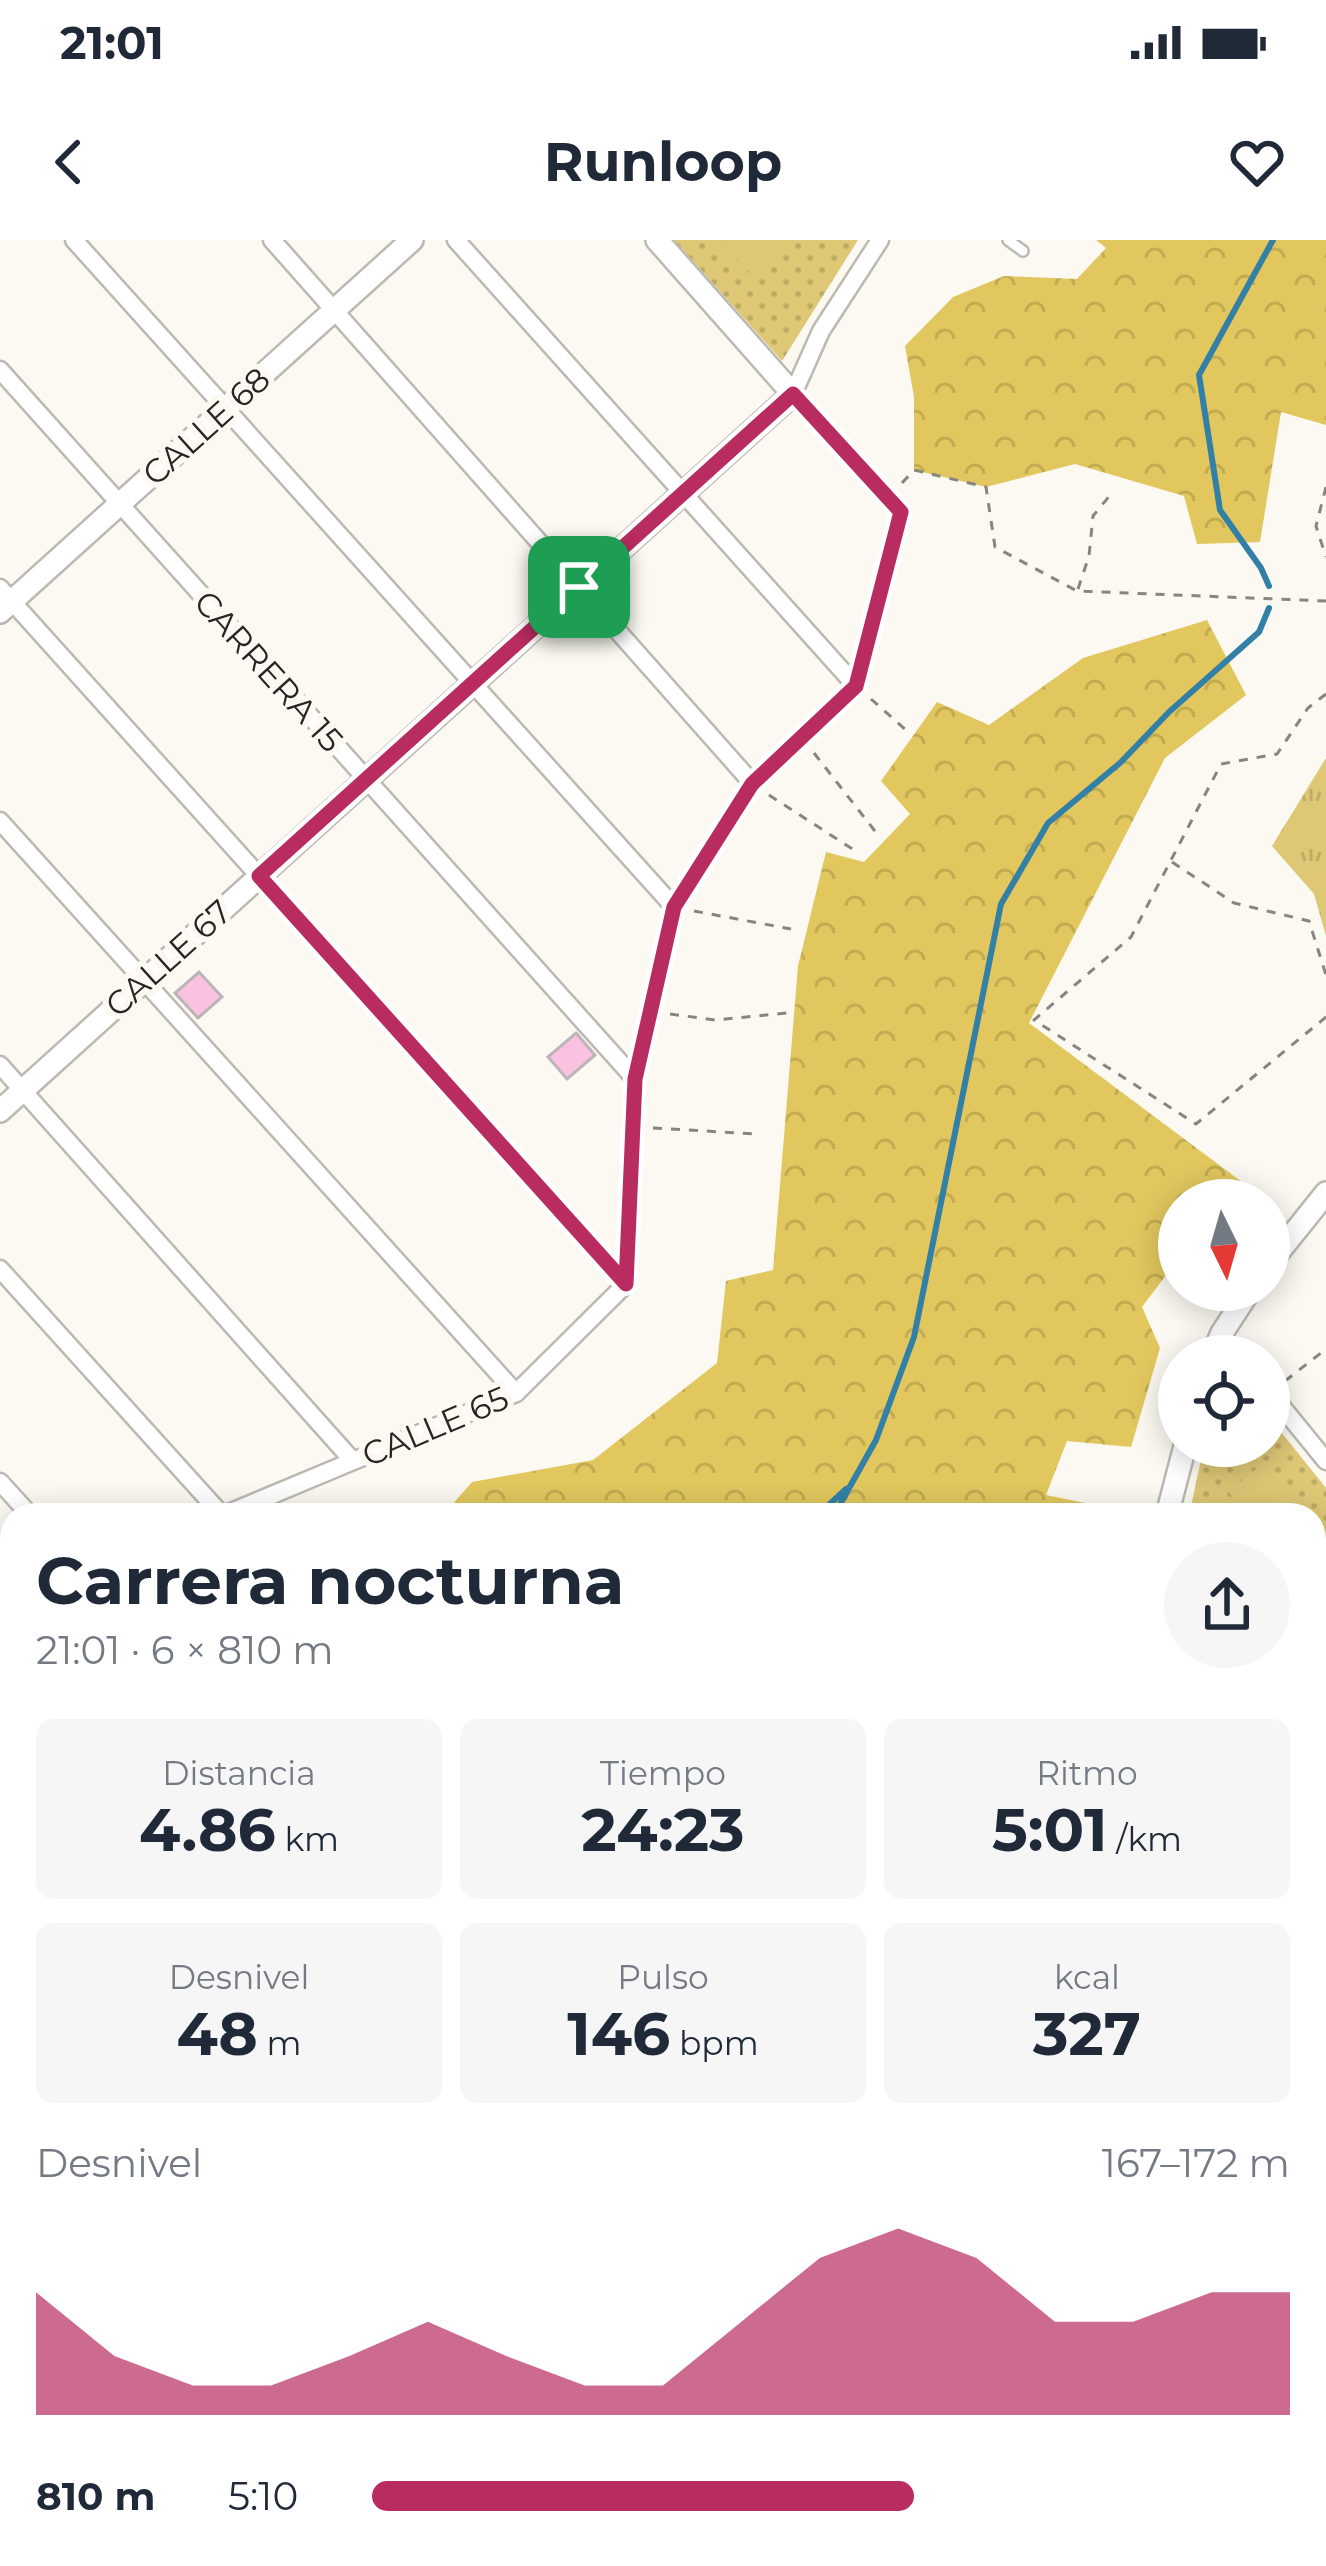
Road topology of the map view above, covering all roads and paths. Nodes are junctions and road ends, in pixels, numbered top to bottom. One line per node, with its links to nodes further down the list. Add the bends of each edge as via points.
1 (74, 240): 12 (street)
2 (272, 240): 9 (street)
3 (412, 240): 9 (street, CALLE 68)
4 (456, 240): 14 (street)
5 (657, 240): 11 (street)
6 (880, 240): 11 (street, CALLE 67, via 821,331)
7 (1008, 240): 8 (lane)
8 (1023, 251)
9 (334, 310): 12 (street, CALLE 68); 19 (street)
10 (0, 370): 16 (street, CARRERA 15)
11 (793, 394): 14 (street, CALLE 67); 17 (street)
12 (224, 409): 16 (street, CALLE 68); 23 (street)
13 (1326, 487): 18 (path, via 1316,526)
14 (683, 493): 19 (street, CALLE 67); 24 (street)
15 (1111, 494): 20 (path, via 1093,516)
16 (120, 504): 21 (street, CALLE 68); 28 (street, CARRERA 15)
17 (894, 504): 20 (path, via 914,470 986,487 995,547); 24 (street)
18 (1326, 557)
19 (579, 587): 23 (street, CALLE 67); 29 (street)
20 (1077, 591): 22 (path)
21 (4, 600): 34 (street)
22 (1326, 602)
23 (472, 684): 28 (street, CALLE 67); 35 (street)
24 (856, 686): 26 (path); 27 (street)
25 (1326, 694): 33 (path, via 1277,754 1221,764)
26 (907, 731)
27 (802, 737): 29 (street); 31 (path)
28 (366, 780): 34 (street, CALLE 67); 43 (street, CARRERA 15)
29 (752, 784): 32 (path); 35 (street)
30 (0, 821): 38 (street)
31 (878, 835)
32 (857, 852)
33 (1171, 861): 37 (path, via 1234,903 1309,921); 41 (path, via 1131,937 1034,1020 1196,1124)
34 (259, 876): 38 (street, CALLE 67); 51 (street)
35 (674, 907): 36 (path); 39 (street)
36 (791, 929)
37 (1326, 975)
38 (144, 980): 44 (street, CALLE 67); 54 (street)
39 (650, 1011): 40 (path, via 716,1020); 43 (street)
40 (787, 1013)
41 (1326, 1017)
42 (0, 1065): 44 (street)
43 (635, 1079): 46 (street)
44 (22, 1090): 45 (street, CALLE 67); 56 (street)
45 (0, 1111)
46 (633, 1127): 47 (path); 51 (street)
47 (757, 1134)
48 (1326, 1193): 49 (street)
49 (1290, 1238)
50 (0, 1269): 59 (street)
51 (626, 1284): 54 (street, CALLE 65)
52 (1326, 1349): 53 (path)
53 (1290, 1377)
54 (516, 1393): 56 (street, CALLE 65)
55 (1290, 1417): 57 (street)
56 (353, 1461): 60 (street, CALLE 65)
57 (1326, 1461)
58 (1180, 1467): 61 (street)
59 (212, 1503)
60 (252, 1503)
61 (1170, 1503)

